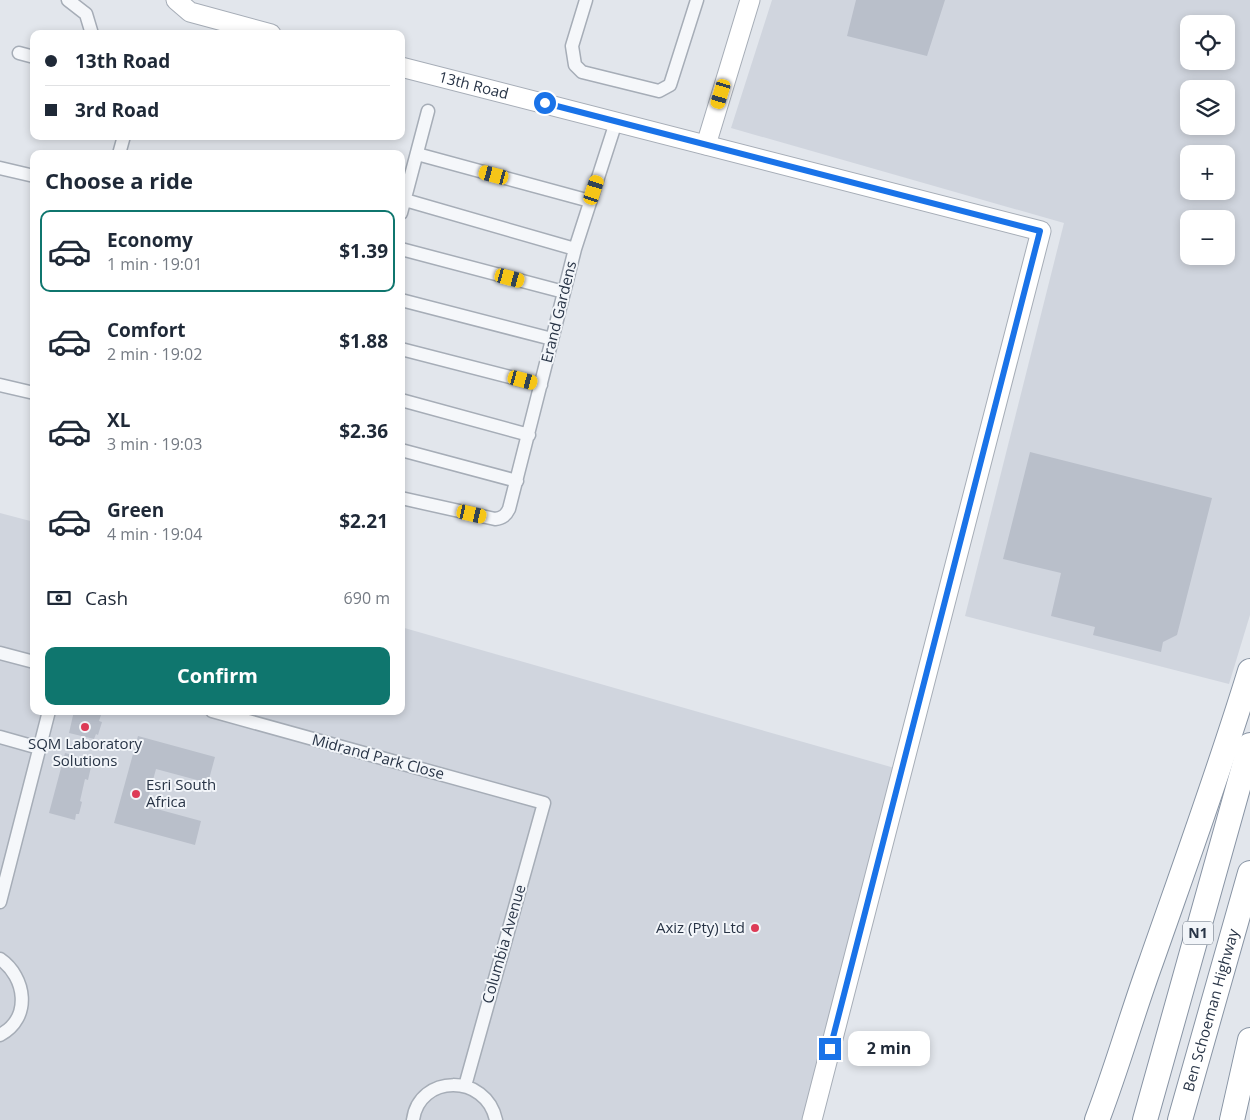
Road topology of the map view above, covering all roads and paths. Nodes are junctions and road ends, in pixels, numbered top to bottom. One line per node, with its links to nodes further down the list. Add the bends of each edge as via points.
1 (68, 0): 6 (street, via 86,14)
2 (176, 0): 7 (street, via 190,12)
3 (586, 0): 4 (street, via 572,46 575,65 582,72 658,91 670,85)
4 (697, 0)
5 (750, 0): 13 (street)
6 (91, 30)
7 (256, 30)
8 (20, 54): 9 (street)
9 (30, 56)
10 (405, 68): 12 (street, 13th Road)
11 (428, 111): 14 (street)
12 (616, 122): 13 (street, 13th Road); 18 (street, Erand Gardens)
13 (706, 145): 51 (street, 13th Road, via 1040,231)
14 (417, 154): 17 (street); 18 (street)
15 (0, 168): 16 (street)
16 (30, 175)
17 (405, 200): 19 (street)
18 (590, 201): 19 (street, Erand Gardens)
19 (575, 249): 21 (street, Erand Gardens)
20 (405, 250): 21 (street)
21 (564, 292): 23 (street, Erand Gardens)
22 (405, 301): 23 (street)
23 (552, 339): 26 (street, Erand Gardens)
24 (405, 350): 26 (street)
25 (0, 384): 27 (street)
26 (541, 385): 29 (street, Erand Gardens)
27 (30, 392)
28 (405, 401): 29 (street)
29 (529, 435): 31 (street, Erand Gardens)
30 (405, 451): 31 (street)
31 (517, 481): 32 (street, Erand Gardens, via 510,509 501,518)
32 (405, 499)
33 (0, 653): 34 (street)
34 (30, 661)
35 (1250, 671): 52 (highway, via 1192,850)
36 (48, 715): 40 (street)
37 (226, 715): 41 (street, Midrand Park Close)
38 (0, 737): 40 (street)
39 (1250, 745): 53 (highway, N1)
40 (39, 748): 42 (street)
41 (544, 803): 48 (street, Columbia Avenue)
42 (5, 857): 44 (street)
43 (1250, 873): 54 (highway, Ben Schoeman Highway / N1)
44 (0, 902)
45 (0, 959): 46 (street, via 16,975 22,999 20,1012 13,1024)
46 (0, 1035)
47 (1250, 1040): 55 (highway)
48 (465, 1086): 49 (street, via 452,1084 428,1094 419,1103); 50 (street, via 488,1100)
49 (413, 1120)
50 (496, 1120)
51 (812, 1120)
52 (1097, 1120)
53 (1145, 1120)
54 (1180, 1120)
55 (1232, 1120)

